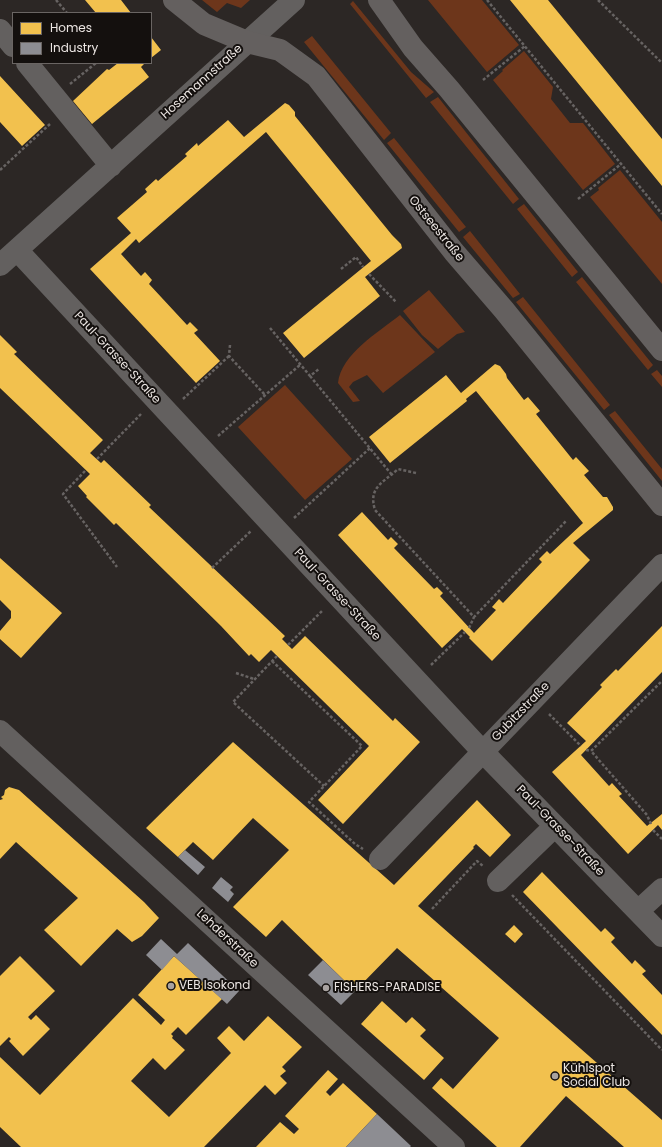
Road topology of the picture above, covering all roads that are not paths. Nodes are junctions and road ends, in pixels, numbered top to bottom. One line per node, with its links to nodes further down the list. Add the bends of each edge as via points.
1 (174, 0): 5 (main road, Ostseestraße, via 204,24)
2 (294, 0): 5 (street, Hosemannstraße)
3 (379, 0): 10 (main road, via 413,48)
4 (0, 30): 6 (street)
5 (247, 42): 8 (street, Hosemannstraße); 11 (main road, Ostseestraße, via 280,50 316,76 454,252)
6 (12, 45)
7 (28, 64): 8 (street)
8 (110, 166): 9 (street, Hosemannstraße)
9 (6, 257): 14 (street, Paul-Grasse-Straße)
10 (662, 350)
11 (662, 505)
12 (662, 565): 14 (street, Gubitzstraße)
13 (0, 731): 21 (street, Lehderstraße)
14 (483, 752): 15 (street, Paul-Grasse-Straße); 16 (street, Gubitzstraße)
15 (555, 826): 17 (street); 19 (street, Paul-Grasse-Straße)
16 (373, 855)
17 (498, 881)
18 (662, 889): 19 (street)
19 (638, 911): 20 (street, Paul-Grasse-Straße)
20 (662, 936)
21 (454, 1147)

